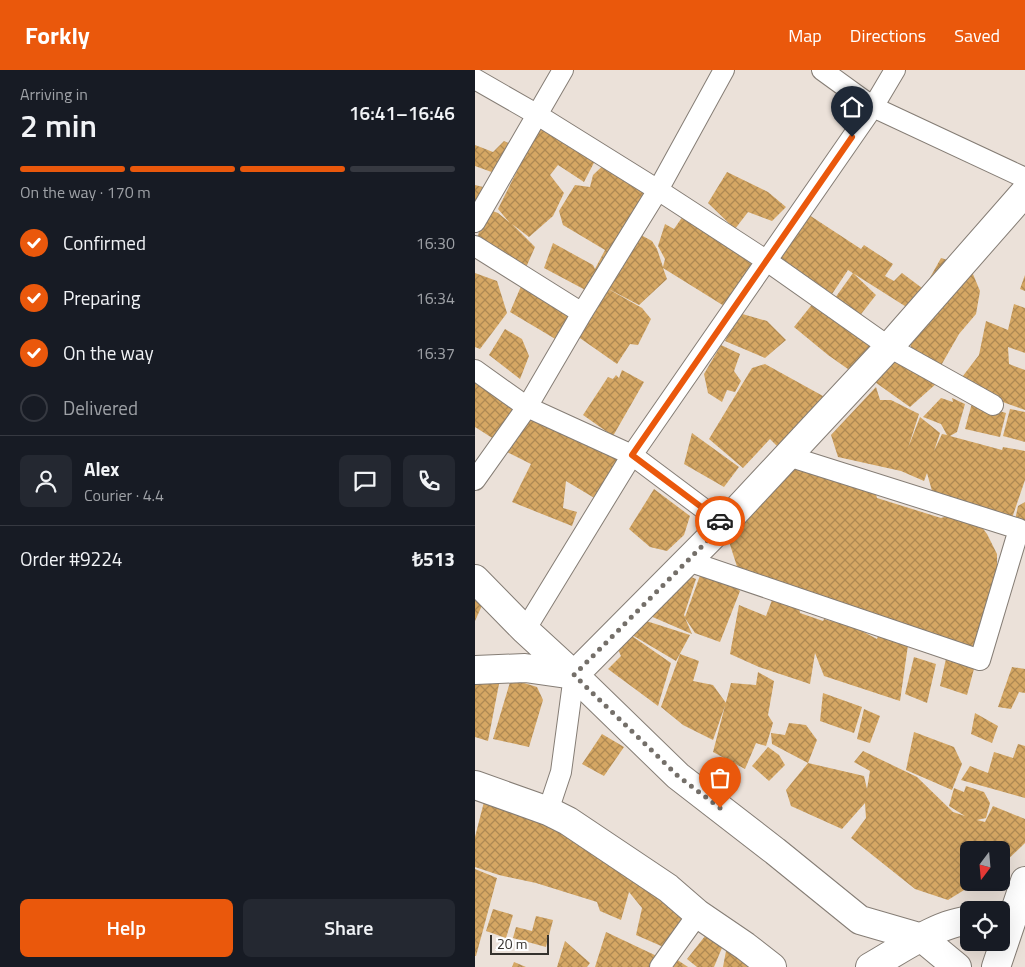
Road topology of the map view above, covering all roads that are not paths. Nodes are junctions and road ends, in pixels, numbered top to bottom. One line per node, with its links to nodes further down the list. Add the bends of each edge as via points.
1 (563, 70): 7 (street)
2 (724, 70): 9 (street)
3 (822, 70): 6 (street)
4 (895, 70): 6 (street)
5 (475, 79): 7 (street)
6 (873, 107): 8 (street); 13 (street)
7 (536, 114): 9 (street); 11 (street)
8 (1025, 178)
9 (658, 190): 13 (street); 14 (street)
10 (1025, 192): 15 (street)
11 (475, 222)
12 (475, 246): 14 (street)
13 (767, 261): 15 (street); 19 (street)
14 (582, 312): 18 (street)
15 (889, 347): 17 (street); 20 (street)
16 (475, 370): 18 (street)
17 (993, 405)
18 (527, 407): 19 (street); 21 (street)
19 (632, 455): 22 (street); 26 (street)
20 (788, 456): 22 (street); 23 (street)
21 (475, 480)
22 (724, 524): 24 (street)
23 (1022, 532): 24 (street, via 980,660)
24 (688, 561): 28 (street)
25 (475, 579): 26 (street)
26 (525, 630): 28 (street)
27 (475, 670): 28 (street, via 525,668)
28 (574, 675): 30 (street, via 561,772); 33 (street, via 678,776)
29 (475, 785): 30 (street)
30 (548, 811): 32 (street, via 667,888)
31 (1025, 881): 35 (street)
32 (698, 914): 37 (street); 38 (street)
33 (860, 920): 36 (street); 39 (street, via 868,948)
34 (960, 921): 36 (street, via 934,930)
35 (1012, 921): 41 (street)
36 (922, 938): 39 (street); 40 (street)
37 (660, 967)
38 (772, 967)
39 (869, 967)
40 (957, 967)
41 (996, 967)

